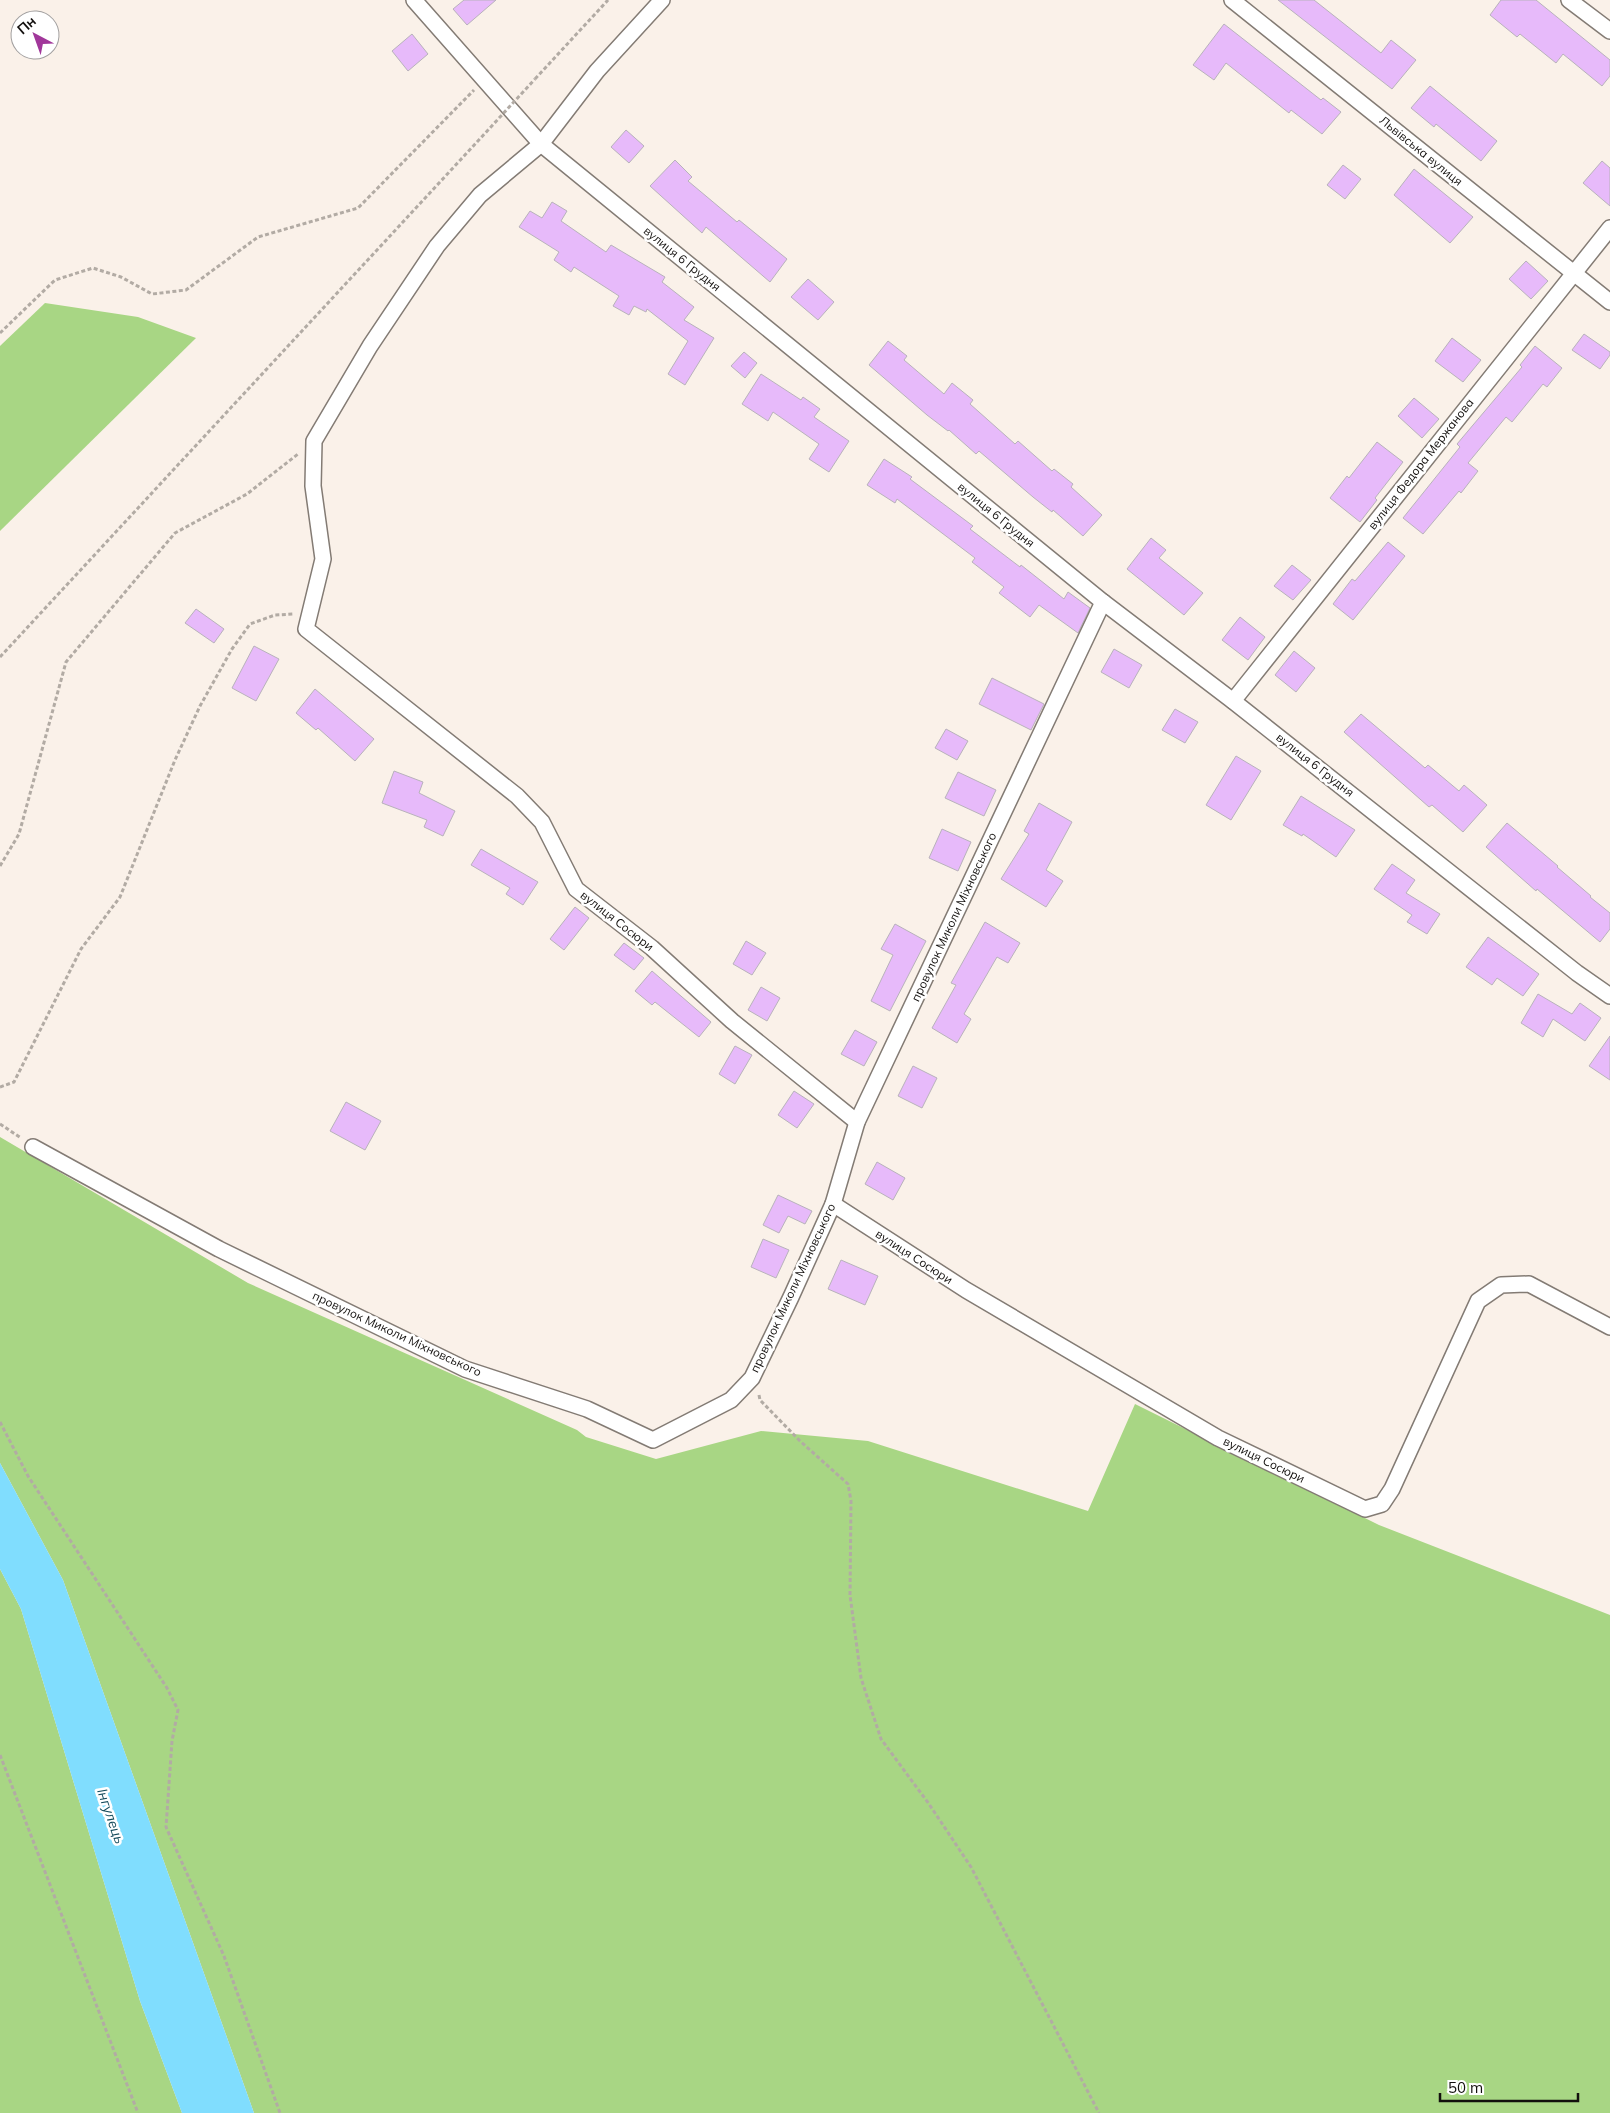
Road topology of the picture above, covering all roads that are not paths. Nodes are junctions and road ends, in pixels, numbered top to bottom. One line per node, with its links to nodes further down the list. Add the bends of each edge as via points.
1 (414, 0): 6 (street, вулиця 6 Грудня)
2 (662, 0): 6 (street, via 597,71)
3 (1232, 0): 8 (street, Львівська вулиця)
4 (1570, 0): 5 (street)
5 (1610, 31)
6 (541, 144): 10 (street, вулиця 6 Грудня); 13 (street, вулиця Сосюри, via 480,195 437,246 370,346 314,441 314,486 323,559 306,629 517,796 542,822 576,890 652,948 732,1021)
7 (1610, 228): 8 (street, вулиця Федора Мержанова)
8 (1573, 272): 9 (street, Львівська вулиця); 11 (street, вулиця Федора Мержанова)
9 (1610, 302)
10 (1104, 602): 11 (street, вулиця 6 Грудня); 13 (street, провулок Миколи Міхновського)
11 (1233, 701): 12 (street, вулиця 6 Грудня)
12 (1610, 996)
13 (857, 1122): 15 (street, провулок Миколи Міхновського)
14 (33, 1147): 15 (street, провулок Миколи Міхновського, via 219,1248 465,1369 587,1409 652,1440 731,1400 752,1378)
15 (833, 1204): 16 (street, вулиця Сосюри, via 966,1290 1218,1438 1365,1509 1382,1504 1392,1489 1478,1300 1501,1286 1528,1284)
16 (1610, 1327)

